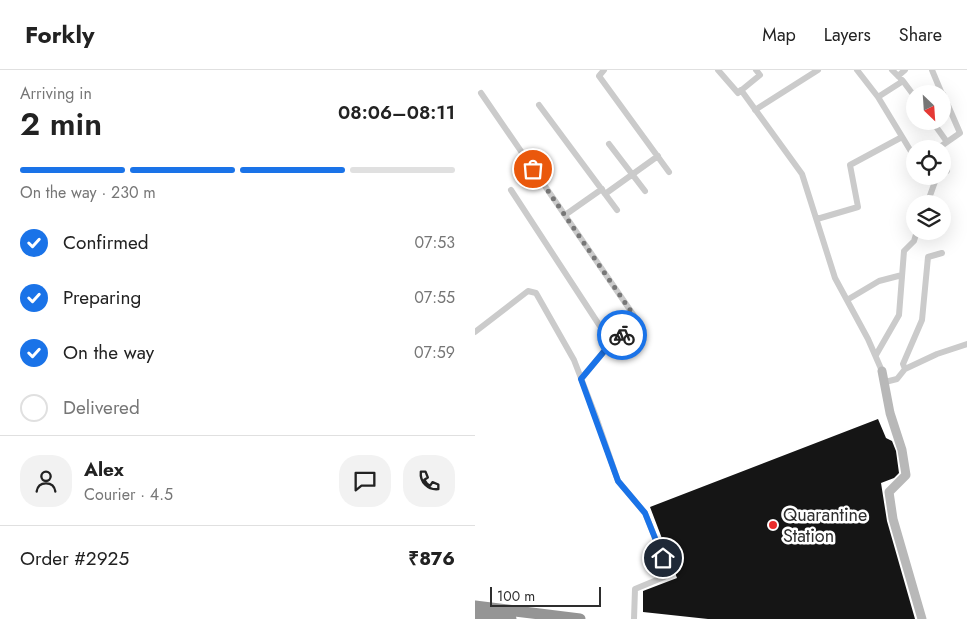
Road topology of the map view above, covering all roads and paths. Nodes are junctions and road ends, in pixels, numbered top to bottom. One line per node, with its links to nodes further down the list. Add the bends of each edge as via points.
1 (604, 70): 22 (street, via 599,76)
2 (718, 70): 12 (street, via 738,93)
3 (757, 70): 12 (street, via 760,74)
4 (818, 70): 16 (street)
5 (857, 70): 14 (street)
6 (892, 70): 9 (street)
7 (905, 70): 9 (street)
8 (932, 70): 11 (street)
9 (901, 79): 10 (street); 14 (street)
10 (906, 85)
11 (939, 85)
12 (741, 90): 16 (street)
13 (481, 93): 29 (street)
14 (878, 97): 18 (street)
15 (539, 105): 27 (street)
16 (755, 110): 30 (street, via 802,174)
17 (951, 114): 19 (street, via 959,133)
18 (902, 137): 20 (street); 30 (street, via 850,165 858,207)
19 (950, 140)
20 (906, 143)
21 (609, 144): 24 (street)
22 (657, 156): 23 (street); 24 (street)
23 (669, 172)
24 (631, 175): 26 (street); 27 (street)
25 (511, 190): 36 (street)
26 (645, 191)
27 (604, 192): 28 (street); 29 (street)
28 (617, 210)
29 (565, 215): 36 (street, via 639,323)
30 (817, 219): 34 (street, via 835,278)
31 (914, 240): 33 (street, via 904,252)
32 (942, 253): 39 (street, via 928,257 922,320 903,364)
33 (902, 274): 34 (street, via 879,281); 38 (street, via 899,315)
34 (847, 300): 38 (street)
35 (475, 332): 41 (street, via 527,291 536,293 574,360)
36 (611, 343): 41 (street)
37 (967, 344): 39 (street)
38 (876, 355): 40 (street)
39 (905, 369): 42 (street, via 897,378)
40 (882, 371): 42 (street)
41 (581, 379): 48 (street, via 618,481 645,513 669,573 635,589)
42 (885, 382): 49 (street, via 906,475 889,492 893,519)
43 (475, 606): 45 (highway)
44 (475, 614): 45 (highway)
45 (493, 615): 46 (highway); 47 (highway)
46 (511, 619)
47 (580, 619)
48 (634, 619)
49 (922, 619)

